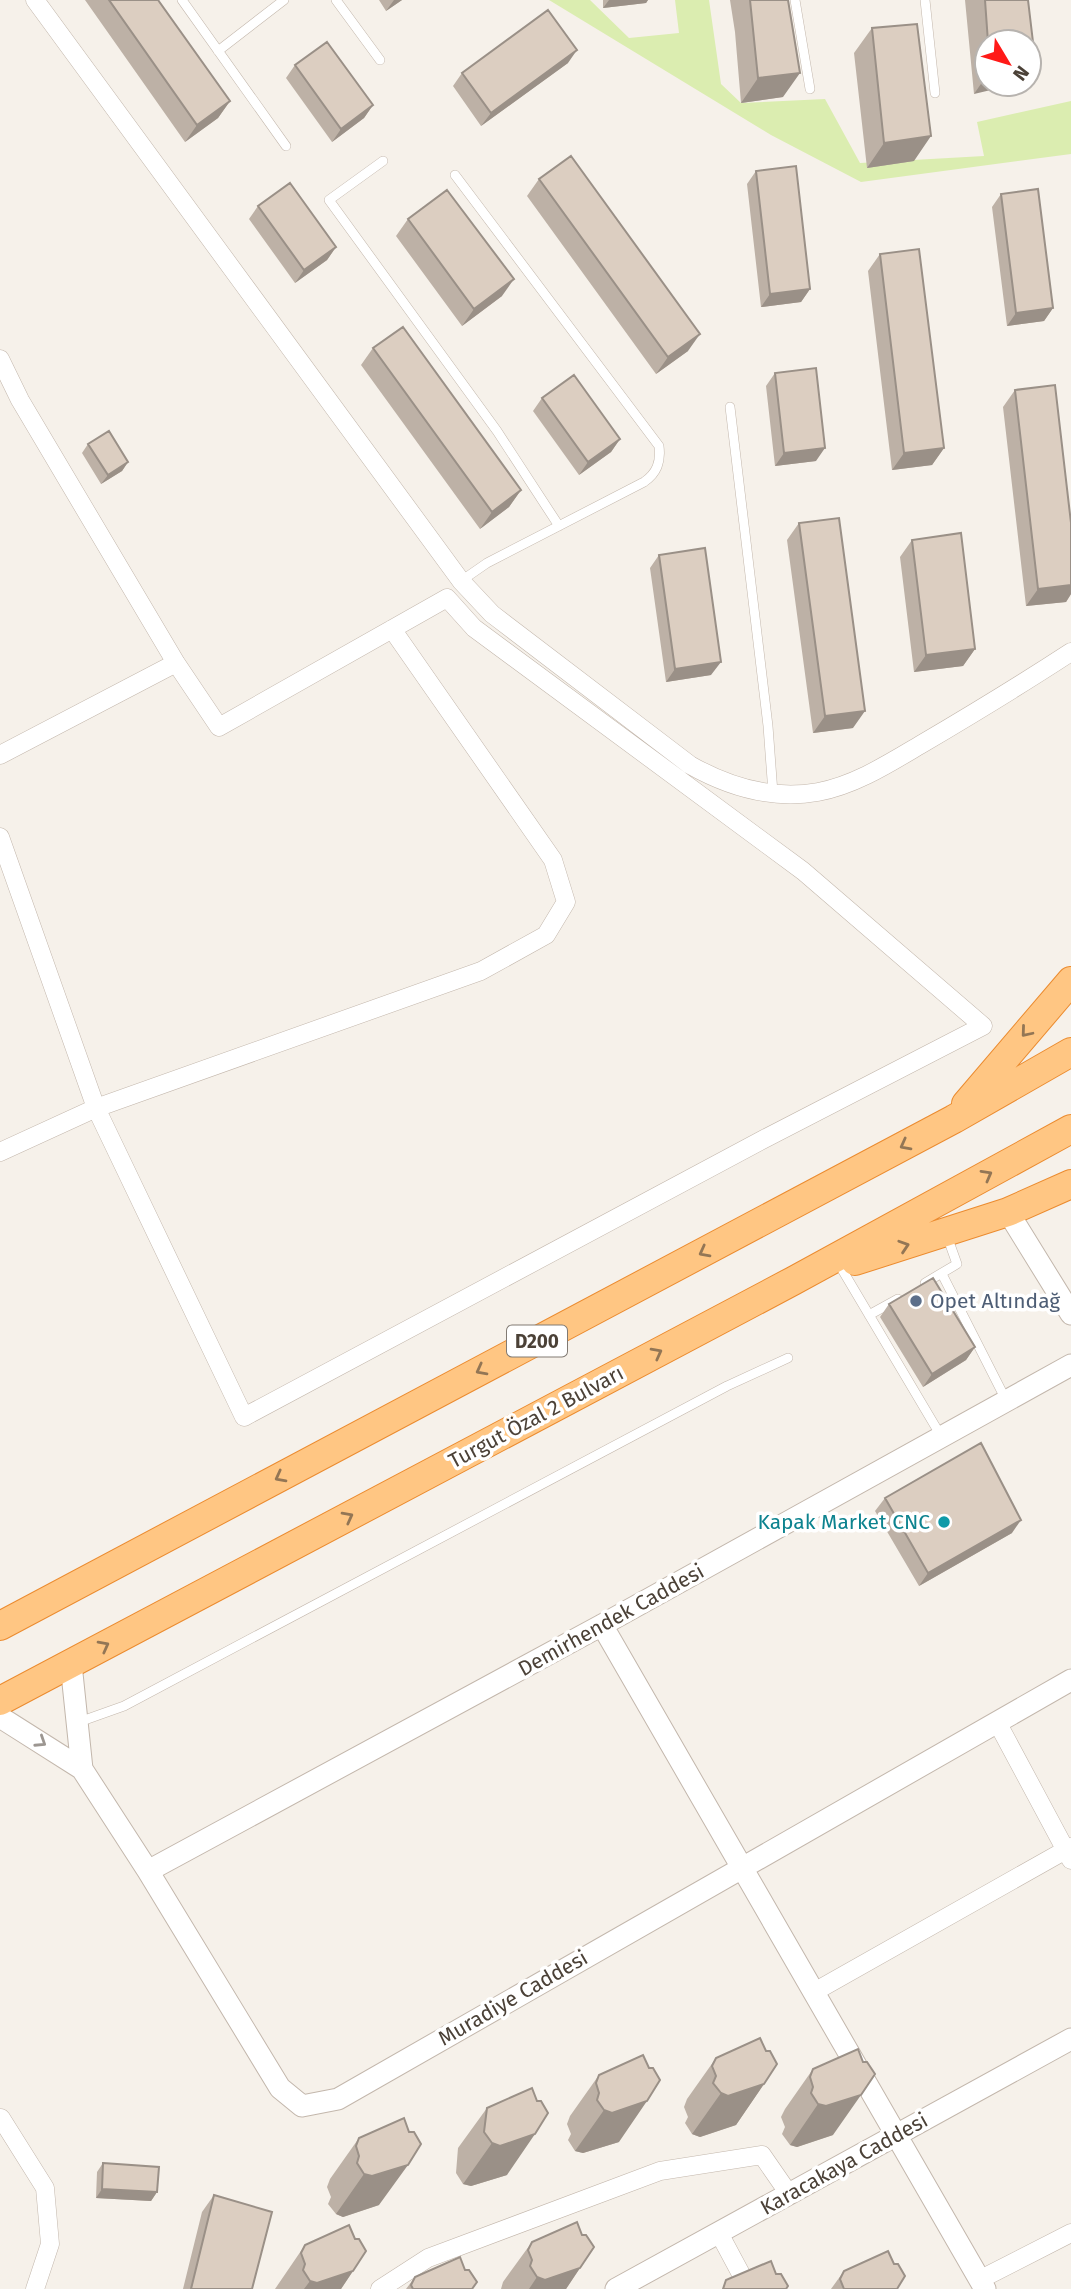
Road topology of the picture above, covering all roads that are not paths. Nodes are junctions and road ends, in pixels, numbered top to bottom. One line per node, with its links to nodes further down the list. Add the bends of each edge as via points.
1 (35, 0): 17 (street)
2 (182, 0): 7 (lane)
3 (284, 0): 7 (lane)
4 (336, 0): 8 (lane)
5 (795, 0): 9 (lane)
6 (925, 0): 10 (lane)
7 (218, 51): 11 (lane)
8 (380, 60)
9 (810, 89)
10 (935, 93)
11 (286, 146)
12 (383, 161): 16 (lane, via 329,200 497,430)
13 (455, 175): 16 (lane, via 659,446 659,464 650,478)
14 (0, 359): 20 (street)
15 (730, 407): 22 (lane)
16 (559, 526): 17 (lane)
17 (461, 581): 22 (street, via 492,614 690,765 742,789)
18 (392, 629): 20 (street, via 219,727); 26 (street, via 553,860 566,902 546,935 481,971); 26 (street, via 447,598 474,628 803,871 983,1026 244,1417)
19 (1071, 652): 22 (street, via 848,784 817,792)
20 (176, 663): 21 (street)
21 (0, 755)
22 (773, 793)
23 (0, 837): 26 (street)
24 (1071, 981): 27 (highway, one-way to 27)
25 (1071, 1052): 27 (highway, D200)
26 (96, 1108): 29 (street)
27 (954, 1119): 45 (highway, D200, one-way to 45)
28 (1071, 1129): 35 (highway, Turgut Özal 2 Bulvarı, one-way to 28)
29 (0, 1152)
30 (1071, 1184): 31 (highway)
31 (1008, 1212): 32 (highway); 38 (street)
32 (946, 1232): 33 (highway, one-way to 32); 34 (lane, via 957,1264)
33 (840, 1266): 35 (highway); 39 (lane)
34 (942, 1274): 36 (lane); 42 (lane)
35 (793, 1281): 46 (highway, Turgut Özal 2 Bulvarı, one-way to 35)
36 (918, 1288)
37 (906, 1294): 39 (lane)
38 (1071, 1314)
39 (869, 1315): 43 (lane)
40 (788, 1358): 50 (lane, via 691,1404 124,1706)
41 (1071, 1366): 42 (street, Demirhendek Caddesi)
42 (1007, 1401): 43 (street, Demirhendek Caddesi)
43 (942, 1437): 44 (street, Demirhendek Caddesi)
44 (602, 1625): 54 (street); 55 (street, Demirhendek Caddesi)
45 (0, 1626)
46 (71, 1664): 48 (highway, Turgut Özal 2 Bulvarı); 50 (street)
47 (1071, 1680): 51 (street, Muradiye Caddesi)
48 (0, 1701)
49 (0, 1717): 52 (street, one-way to 52)
50 (79, 1722): 52 (street)
51 (997, 1722): 53 (street); 54 (street, Muradiye Caddesi)
52 (82, 1769): 55 (street, Muradiye Caddesi)
53 (1069, 1853): 56 (street)
54 (741, 1866): 55 (street, Muradiye Caddesi, via 338,2099 302,2106 280,2088); 56 (street)
55 (148, 1871)
56 (814, 1992): 59 (street)
57 (1071, 2039): 59 (street, Karacakaya Caddesi)
58 (1, 2118): 64 (street, via 45,2188 50,2244)
59 (896, 2135): 60 (street, Karacakaya Caddesi); 63 (street)
60 (789, 2194): 61 (street, Karacakaya Caddesi); 65 (street, via 762,2155 660,2171 428,2258)
61 (719, 2233): 66 (street, Karacakaya Caddesi); 67 (street)
62 (1071, 2233): 63 (street)
63 (982, 2285)
64 (35, 2289)
65 (380, 2289)
66 (616, 2289)
67 (749, 2289)

